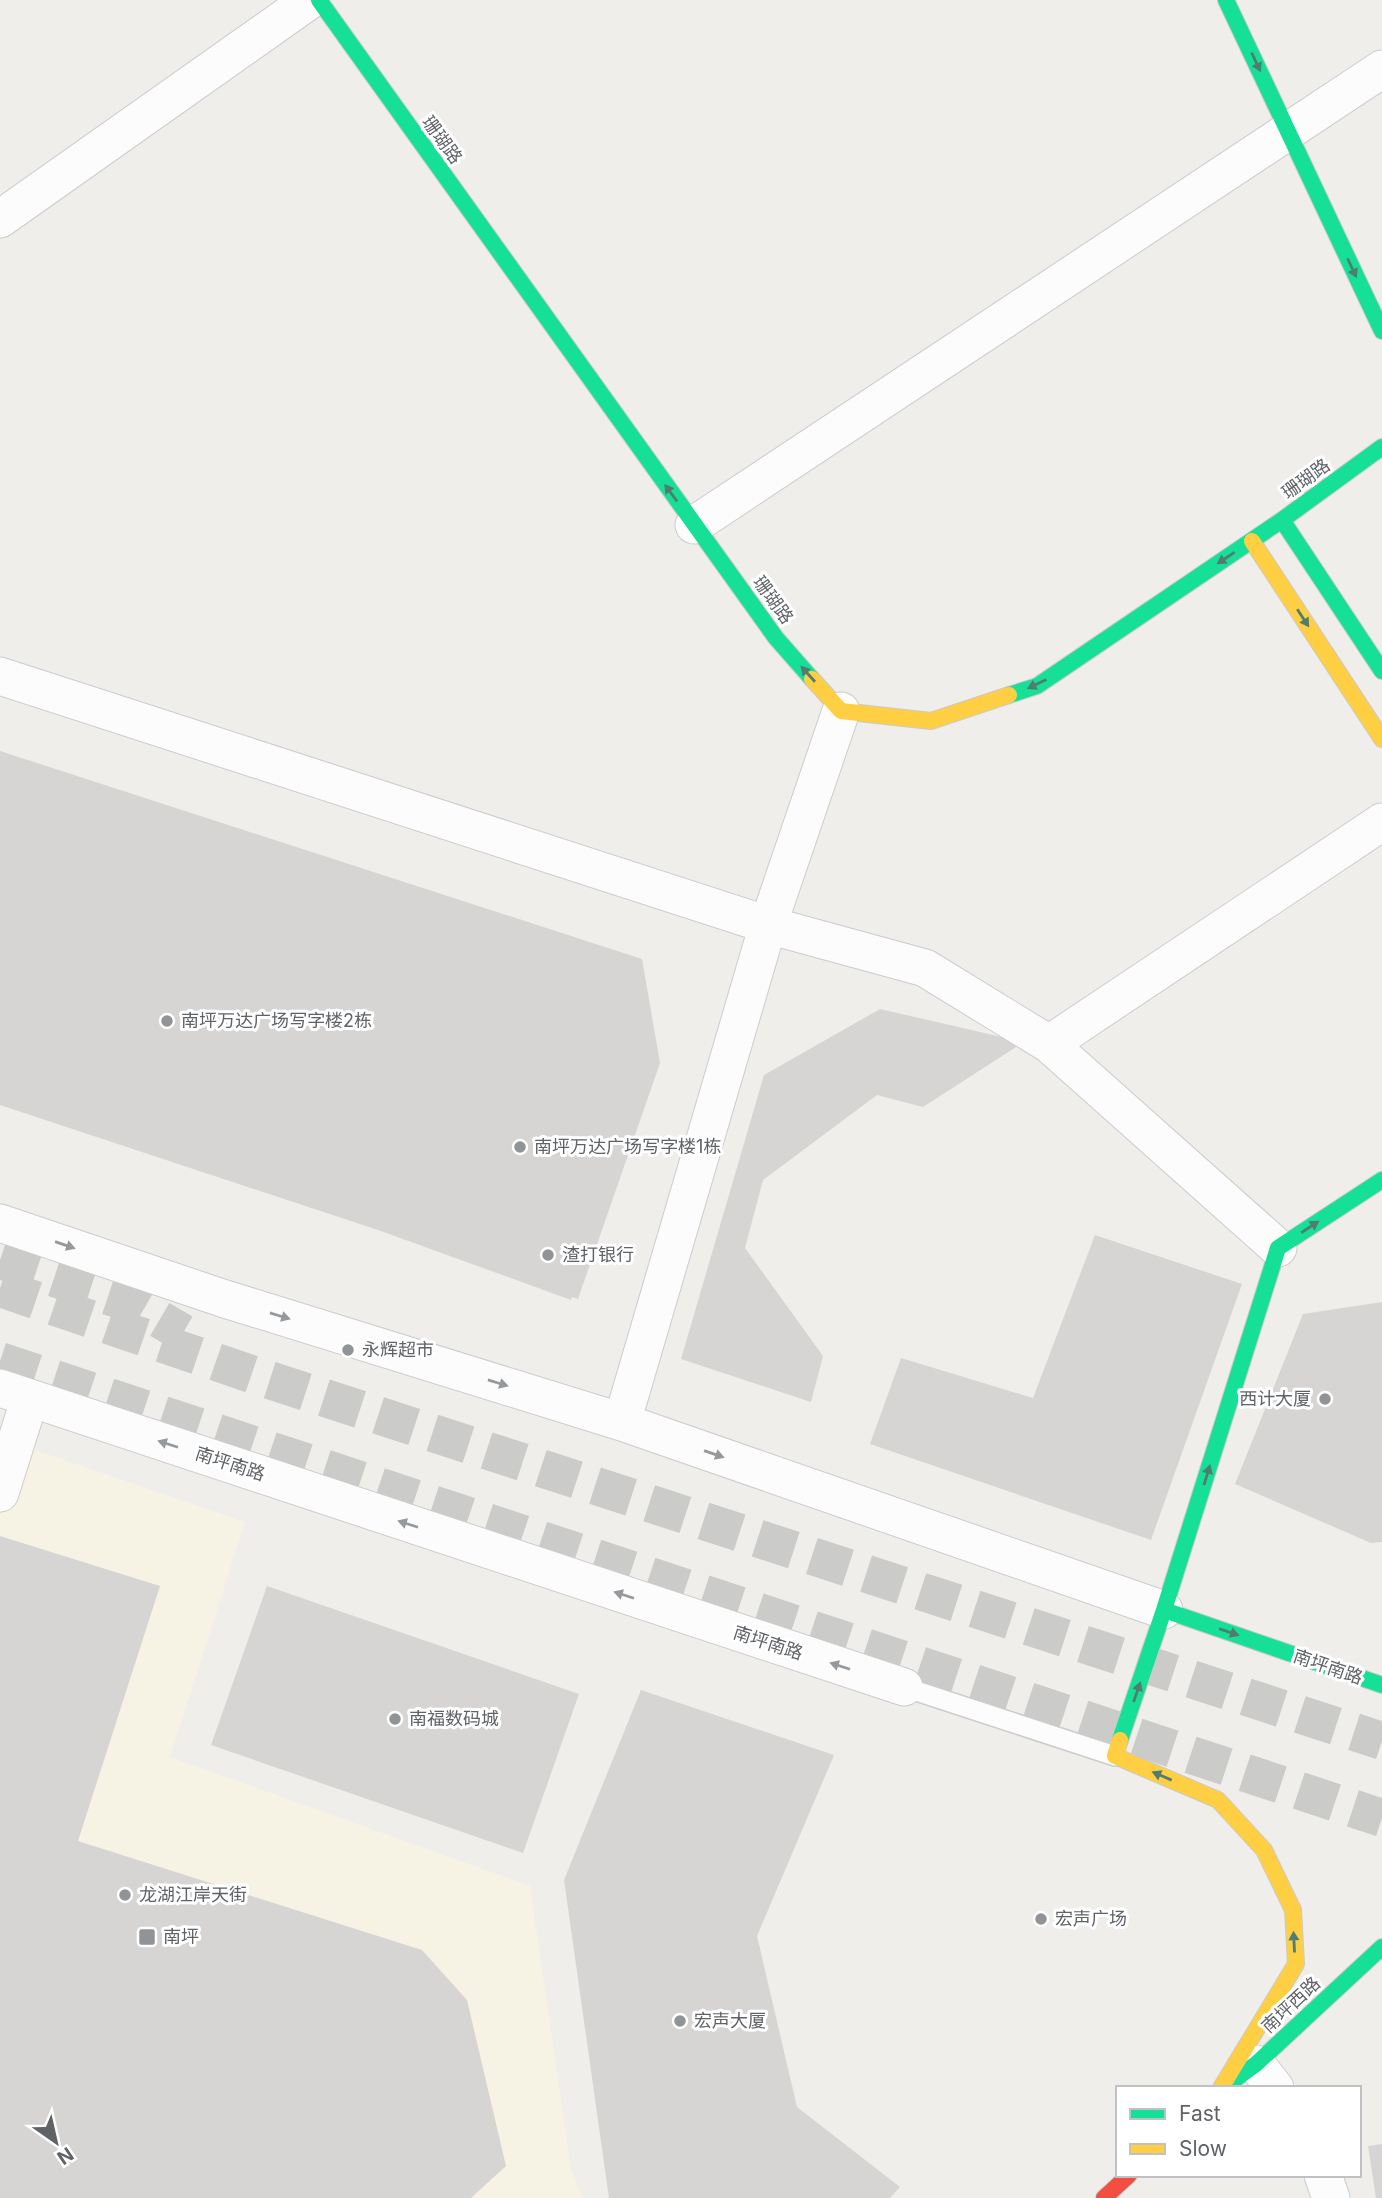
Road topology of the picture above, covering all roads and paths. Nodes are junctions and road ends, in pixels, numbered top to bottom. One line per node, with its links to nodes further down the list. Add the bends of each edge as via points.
1 (310, 0): 6 (street)
2 (319, 0): 10 (street, 珊瑚路, one-way to 2)
3 (1226, 0): 5 (street, one-way to 5)
4 (1382, 69): 5 (street)
5 (1289, 131): 7 (street, one-way to 7); 10 (street)
6 (0, 219)
7 (1382, 331)
8 (1382, 447): 9 (street, 珊瑚路)
9 (1282, 520): 11 (street, 珊瑚路); 12 (street)
10 (694, 525): 14 (street, 珊瑚路, one-way to 10, via 776,638)
11 (1252, 541): 14 (street, 珊瑚路, one-way to 14, via 1037,685 931,722); 15 (street, one-way to 15)
12 (1382, 671)
13 (0, 677): 17 (street)
14 (841, 711): 17 (street)
15 (1382, 739)
16 (1382, 822): 18 (street)
17 (768, 925): 18 (street, via 925,968); 23 (street)
18 (1049, 1044): 21 (street)
19 (1382, 1180): 21 (street, one-way to 19)
20 (0, 1223): 23 (street, 南坪南路, one-way to 23, via 222,1298)
21 (1278, 1248): 25 (street, one-way to 21)
22 (15, 1393): 24 (street); 27 (street, 南坪南路, one-way to 22)
23 (622, 1422): 25 (street, 南坪南路, one-way to 25)
24 (0, 1493)
25 (1164, 1610): 26 (street, 南坪南路, one-way to 26); 28 (street, one-way to 25)
26 (1382, 1685)
27 (904, 1688): 28 (lane, 南坪南路)
28 (1115, 1756): 32 (street, 南坪南路, one-way to 28, via 1296,1964 1293,1910 1264,1850 1218,1800)
29 (1382, 1947): 31 (street, 南坪西路)
30 (1352, 1997): 31 (street)
31 (1266, 2076): 33 (street, 南坪西路)
32 (1223, 2086)
33 (1229, 2086)
34 (1127, 2177): 36 (street)
35 (1324, 2177): 37 (street)
36 (1104, 2198)
37 (1331, 2198)

